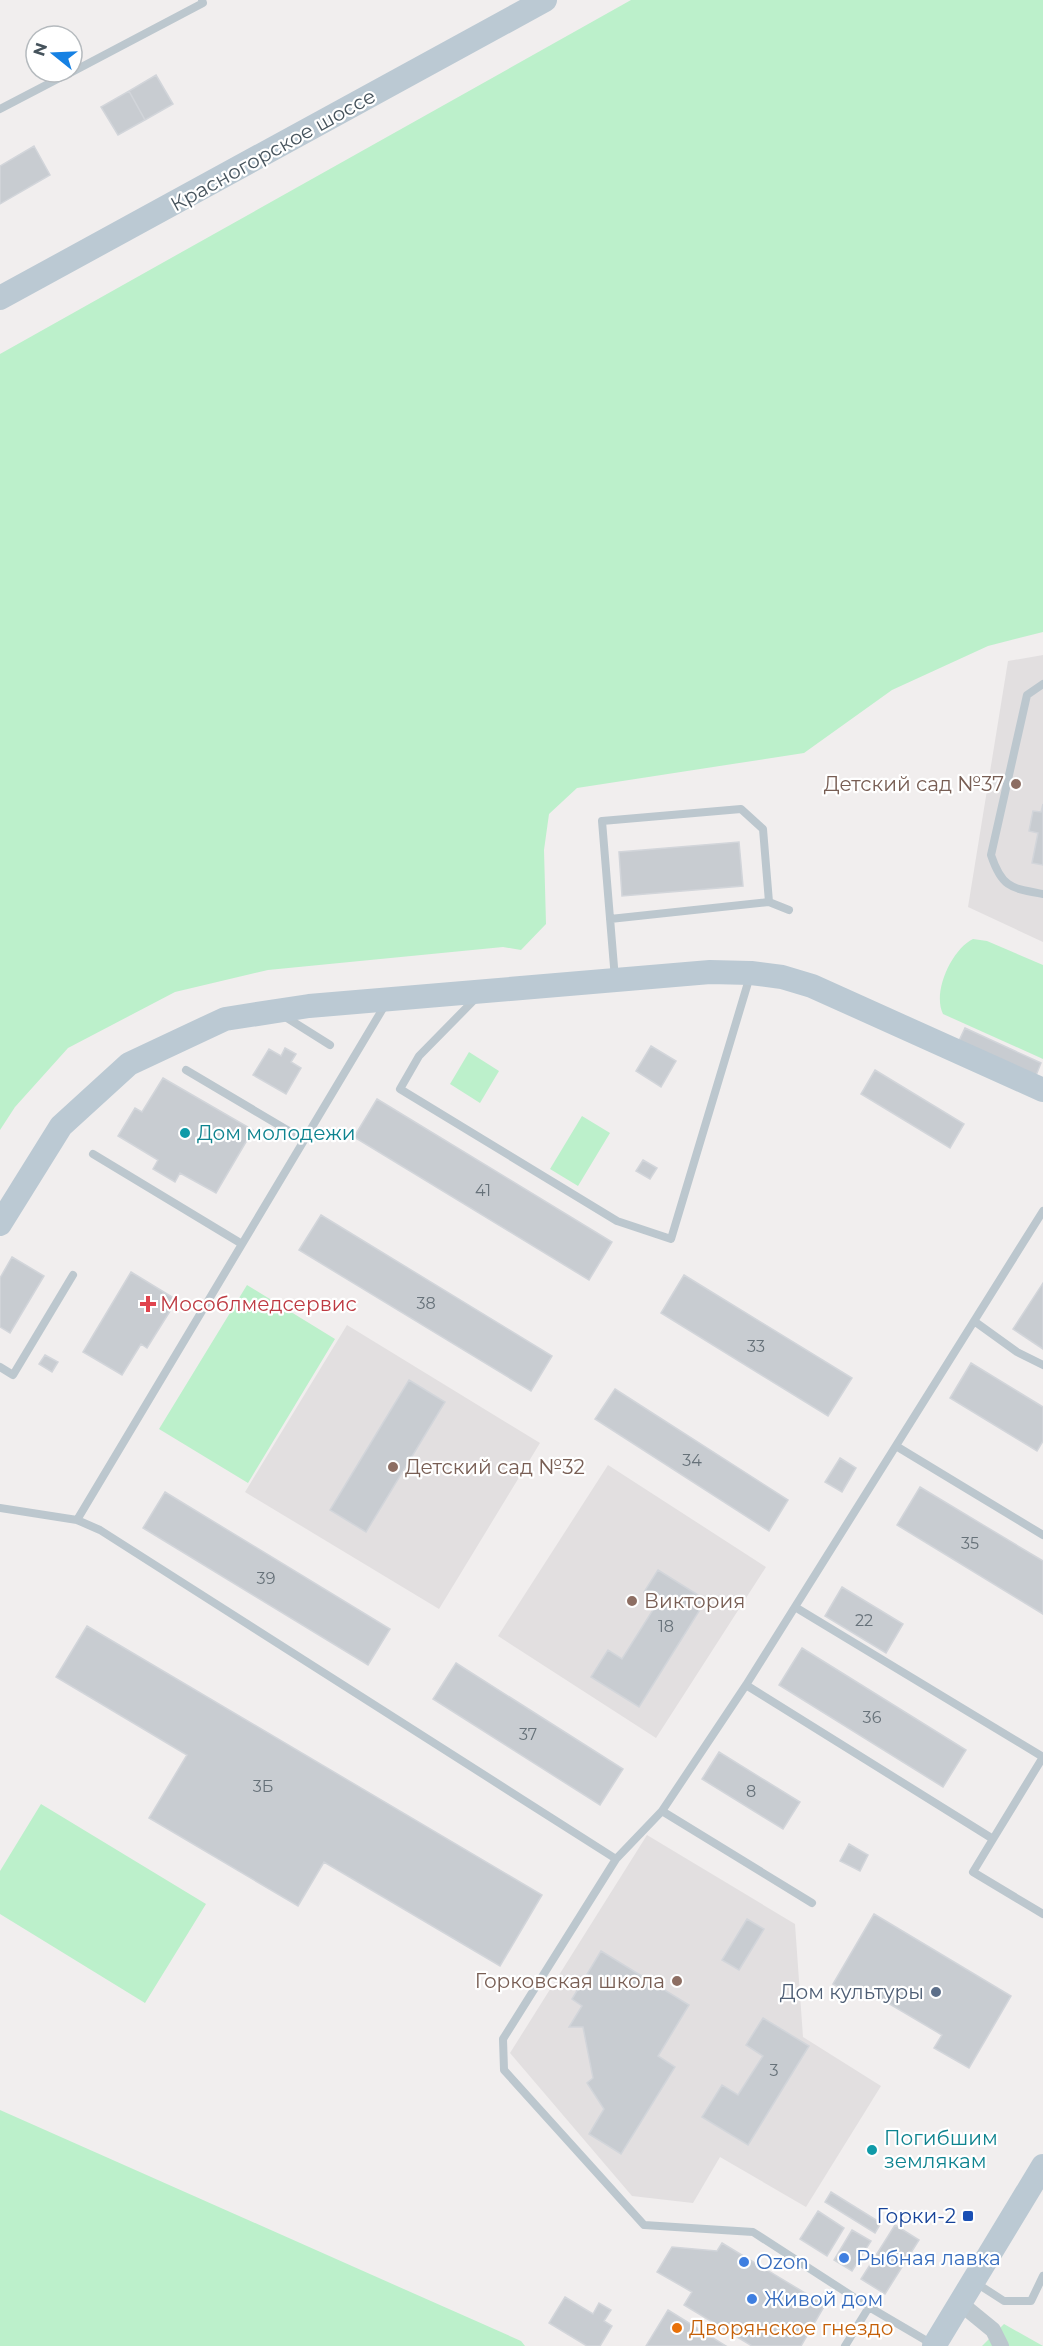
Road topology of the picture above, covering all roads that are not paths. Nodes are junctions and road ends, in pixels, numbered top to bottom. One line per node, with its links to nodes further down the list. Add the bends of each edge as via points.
1 (202, 0): 3 (lane, via 203,3)
2 (545, 0): 6 (street, Красногорское шоссе)
3 (84, 66)
4 (49, 84): 5 (lane)
5 (0, 109)
6 (0, 298)
7 (1043, 684): 8 (lane, via 1027,695 991,855 998,876 1011,888)
8 (1043, 894)
9 (769, 902): 10 (lane); 11 (lane); 11 (lane, via 763,829 741,809 602,820)
10 (789, 910)
11 (610, 919): 13 (lane)
12 (751, 973): 13 (street, via 710,972); 14 (lane, via 671,1239 617,1221 400,1089 420,1056); 19 (street, via 782,977 837,996)
13 (615, 980): 14 (street)
14 (483, 991): 15 (street)
15 (388, 999): 16 (street); 20 (lane)
16 (276, 1011): 17 (lane); 23 (street, via 225,1019 129,1064 61,1126)
17 (330, 1045)
18 (186, 1070): 20 (lane)
19 (1043, 1090)
20 (304, 1140): 24 (lane)
21 (93, 1154): 24 (lane)
22 (1043, 1211): 26 (lane)
23 (0, 1224)
24 (242, 1244): 31 (lane)
25 (73, 1275): 28 (lane, via 13,1375)
26 (974, 1321): 27 (lane, via 1017,1352); 29 (lane)
27 (1043, 1365)
28 (0, 1367)
29 (896, 1446): 32 (lane); 33 (lane)
30 (0, 1508): 31 (lane)
31 (77, 1520): 38 (lane, via 100,1530)
32 (1043, 1535)
33 (795, 1607): 34 (lane); 35 (lane)
34 (746, 1685): 36 (lane); 37 (lane)
35 (1043, 1757): 37 (lane)
36 (662, 1811): 38 (lane); 39 (lane)
37 (993, 1839): 40 (lane, via 973,1872)
38 (616, 1859): 45 (lane, via 503,2039 504,2070 644,2225 753,2232)
39 (812, 1903)
40 (1043, 1914)
41 (1040, 2176): 43 (street)
42 (1043, 2276): 43 (lane, via 1031,2301 1004,2301)
43 (973, 2282): 44 (street)
44 (960, 2302): 47 (street); 48 (street, via 993,2330)
45 (869, 2307): 46 (lane); 47 (lane)
46 (845, 2346)
47 (934, 2346)
48 (1001, 2346)

